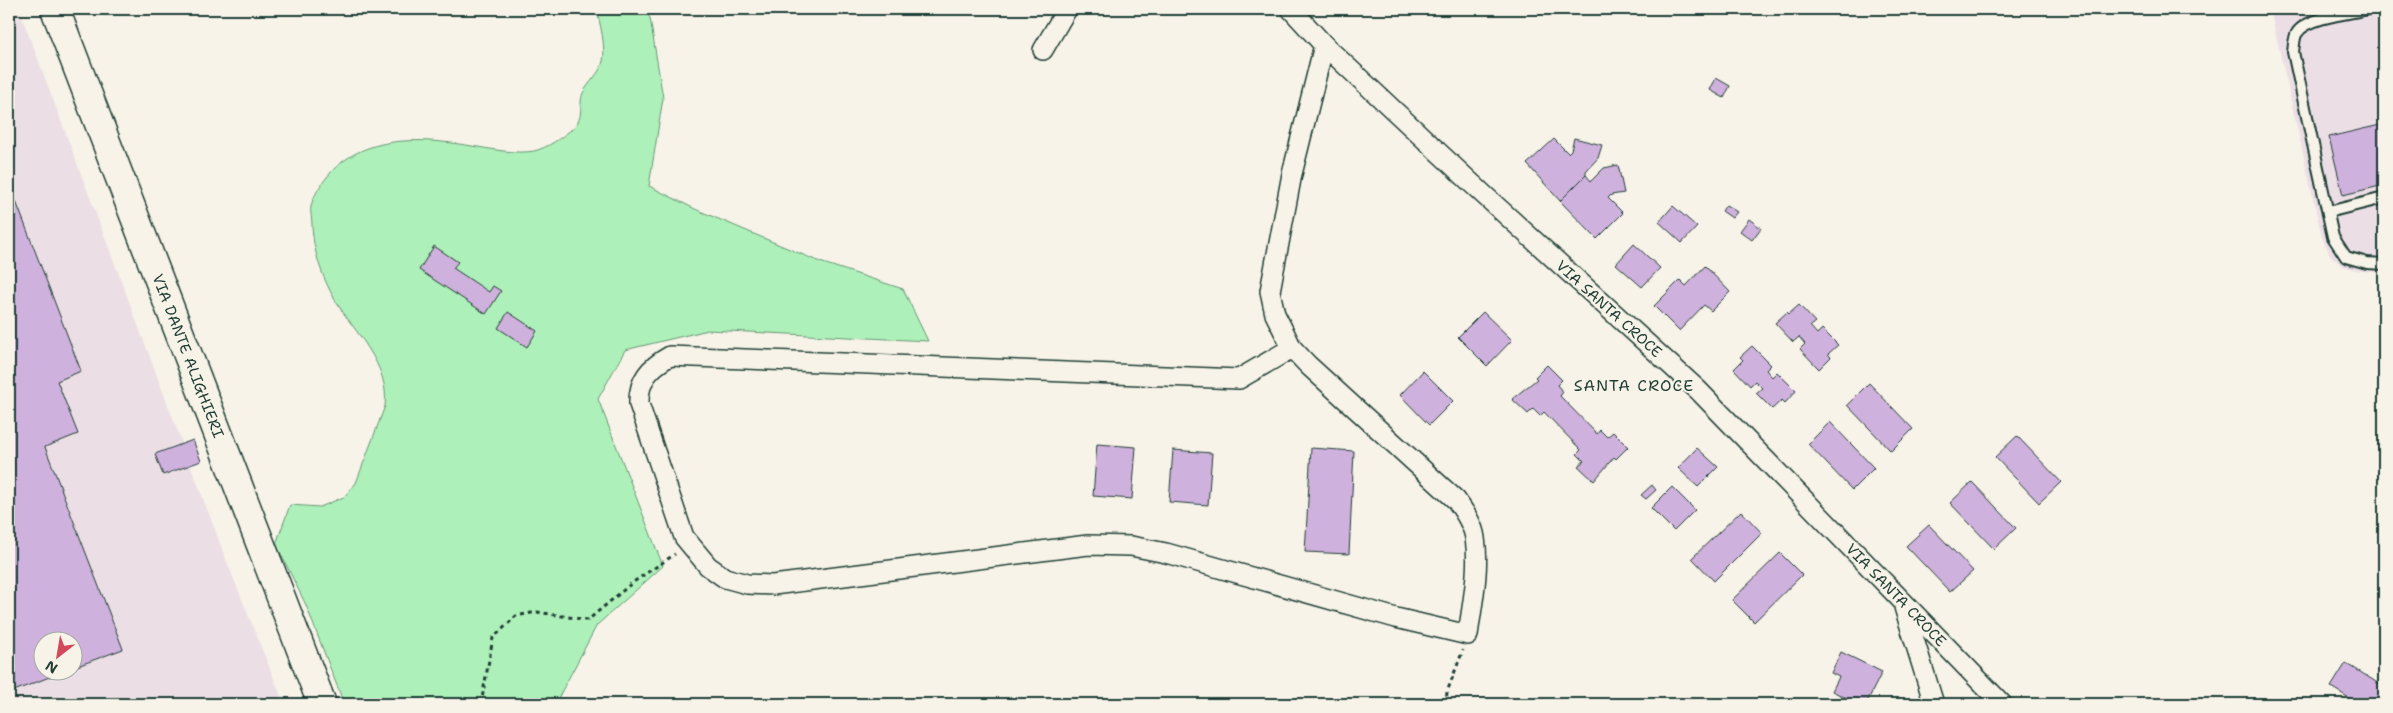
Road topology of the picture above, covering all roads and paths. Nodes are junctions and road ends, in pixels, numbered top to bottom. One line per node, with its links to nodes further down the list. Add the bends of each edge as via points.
1 (55, 9): 16 (main road, VIA DANTE ALIGHIERI)
2 (1067, 9): 6 (street)
3 (1291, 9): 5 (street, VIA SANTA CROCE)
4 (2368, 9): 10 (lane, via 2316,20 2296,33 2293,52)
5 (1324, 45): 7 (street, VIA SANTA CROCE); 8 (street)
6 (1043, 50)
7 (1346, 65): 8 (street); 14 (street, VIA SANTA CROCE, via 1482,194 1698,390)
8 (1317, 73): 12 (street, via 1292,174 1270,291 1275,314)
9 (2384, 198): 10 (lane)
10 (2328, 212): 11 (lane, via 2333,237 2346,257)
11 (2384, 264)
12 (1292, 348): 13 (street, via 1239,379 670,356 654,365 644,378 639,404 684,537); 15 (street, via 1456,500 1466,514 1475,537 1476,560)
13 (690, 544): 15 (street, via 708,566 725,578 747,584 773,585 1088,545 1131,546); 17 (path, via 632,583 588,620 537,612 516,616 493,638)
14 (1903, 602): 19 (street); 20 (street, VIA SANTA CROCE)
15 (1468, 635): 18 (path)
16 (322, 704)
17 (481, 704)
18 (1446, 704)
19 (1934, 704)
20 (2002, 704)

